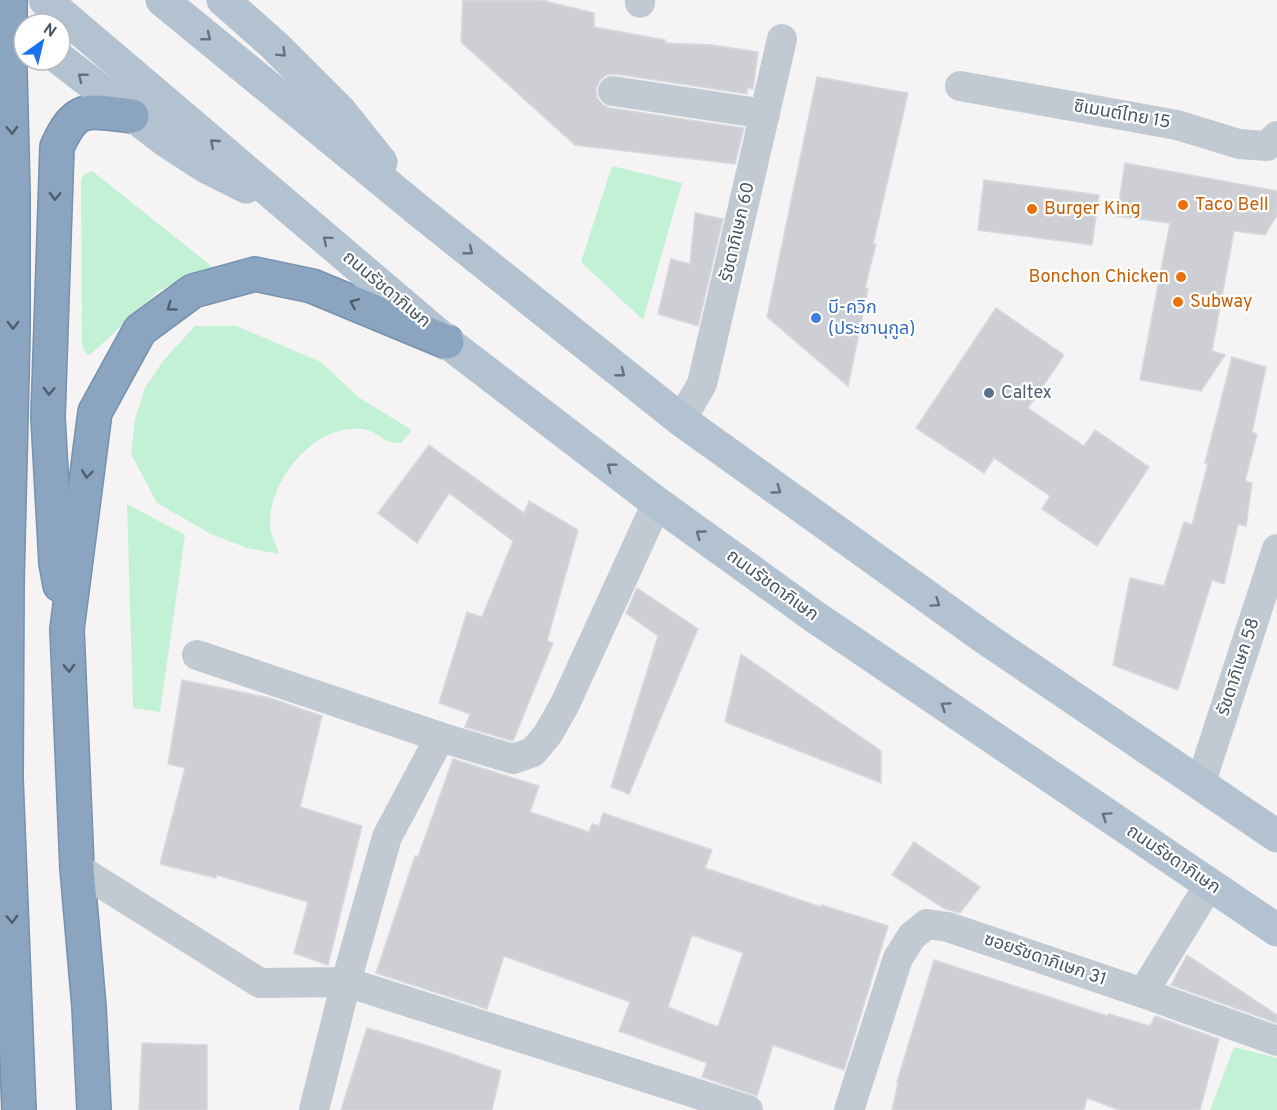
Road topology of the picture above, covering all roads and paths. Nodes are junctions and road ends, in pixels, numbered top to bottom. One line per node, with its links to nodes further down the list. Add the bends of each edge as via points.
1 (10, 0): 32 (highway, one-way to 32, bridge, via 13,331 6,779)
2 (45, 0): 14 (main road, ถนนรัชดาภิเษก, one-way to 2)
3 (162, 0): 15 (main road, one-way to 15)
4 (223, 0): 15 (main road, one-way to 15, via 341,112)
5 (0, 11): 6 (main road)
6 (12, 21)
7 (782, 39): 11 (street, รัชดาภิเษก 60)
8 (72, 68): 12 (main road, ถนนรัชดาภิเษก, one-way to 8)
9 (960, 86): 13 (street, ซิเมนต์ไทย 15, via 1177,125 1239,144 1267,146)
10 (613, 91): 11 (street)
11 (765, 114): 17 (street, รัชดาภิเษก 60, via 702,384)
12 (132, 116): 14 (main road, ถนนรัชดาภิเษก, via 206,167); 21 (highway, one-way to 21, via 92,112 75,116 57,147 48,417 56,563)
13 (1277, 136)
14 (290, 209): 16 (main road, ถนนรัชดาภิเษก, one-way to 14)
15 (423, 214): 17 (main road, one-way to 17)
16 (447, 342): 18 (main road, ถนนรัชดาภิเษก, one-way to 16); 21 (highway, one-way to 21, via 312,286 255,274 193,291 140,330 94,412)
17 (681, 420): 24 (main road, one-way to 24)
18 (657, 503): 23 (street, via 565,704 533,752 513,759); 27 (main road, ถนนรัชดาภิเษก, one-way to 18, via 815,617)
19 (1277, 549): 20 (street, รัชดาภิเษก 58)
20 (1272, 581): 24 (street, รัชดาภิเษก 58)
21 (67, 628): 26 (highway, one-way to 26)
22 (197, 656): 23 (street)
23 (440, 737): 29 (street, via 387,837)
24 (1200, 785): 25 (main road)
25 (1277, 836)
26 (77, 868): 29 (street, via 260,983); 33 (highway)
27 (1209, 885): 28 (main road, ถนนรัชดาภิเษก); 30 (street)
28 (1277, 930)
29 (346, 982): 34 (street); 35 (street)
30 (1143, 993): 31 (street, ซอยรัชดาภิเษก 31); 36 (street, ซอยรัชดาภิเษก 31, via 948,927 927,924 912,936 898,958)
31 (1277, 1041)
32 (19, 1110)
33 (94, 1110)
34 (314, 1110)
35 (748, 1110)
36 (849, 1110)

